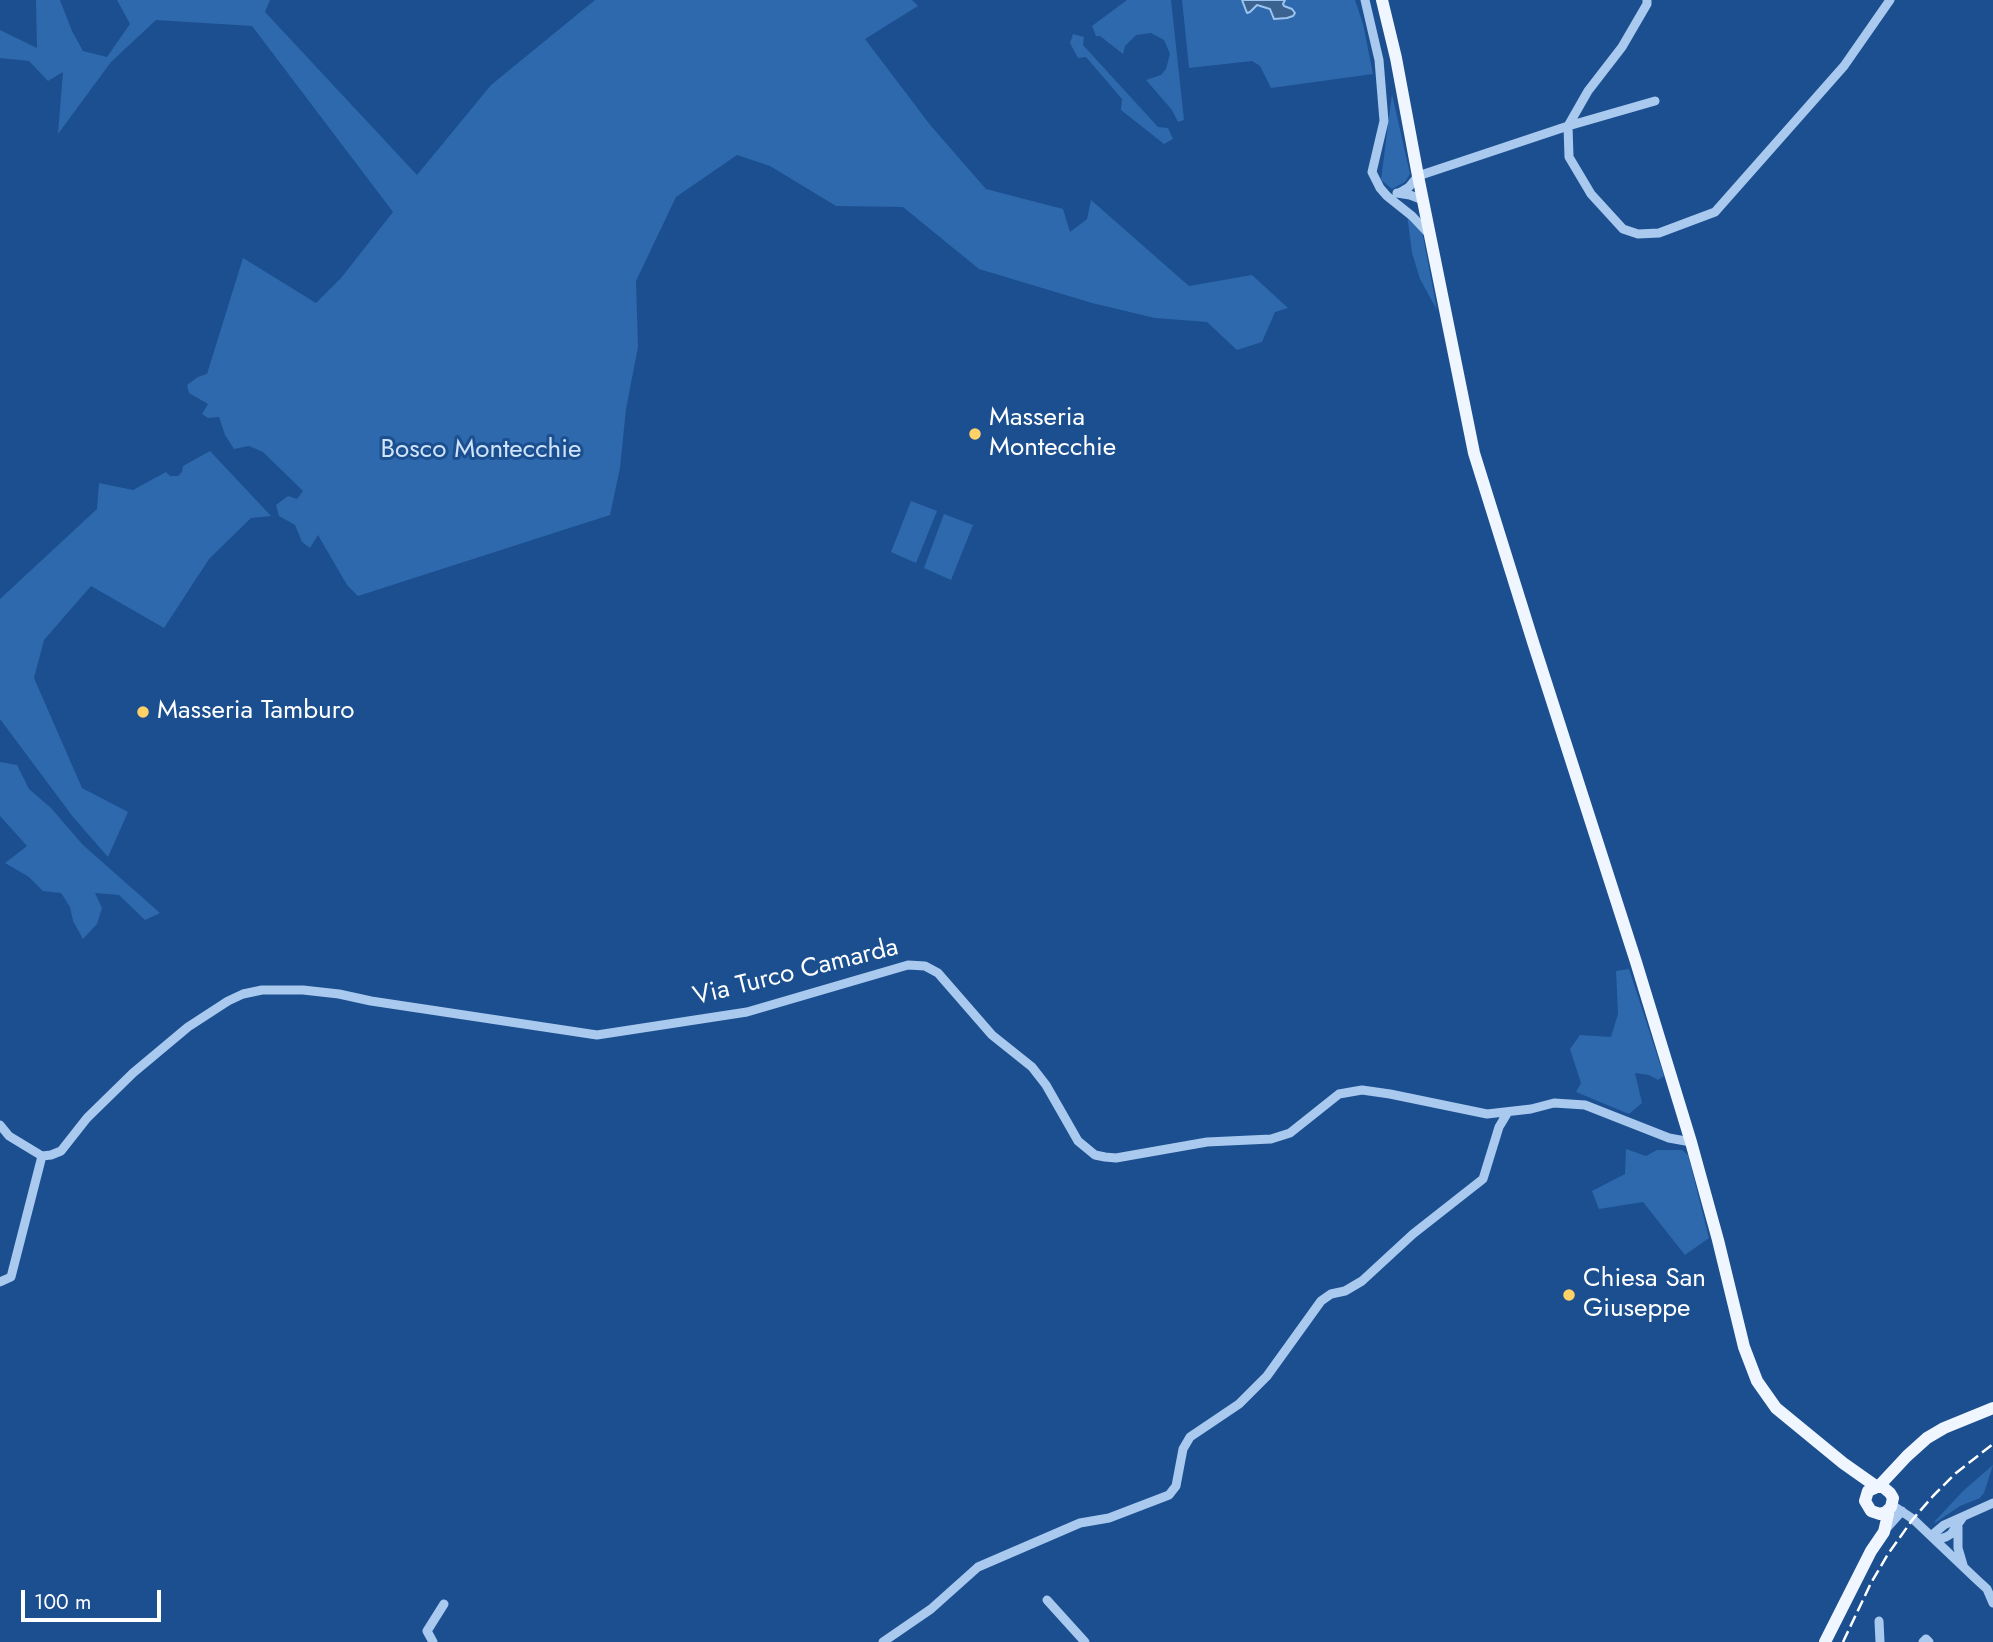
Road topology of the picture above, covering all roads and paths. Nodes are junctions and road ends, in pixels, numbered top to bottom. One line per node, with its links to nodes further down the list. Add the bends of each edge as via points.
1 (1365, 0): 9 (street, via 1379,60 1384,121 1372,172)
2 (1382, 0): 7 (main road)
3 (1647, 0): 6 (street, via 1622,47)
4 (1890, 0): 6 (street, via 1844,66 1715,212 1659,233 1623,229 1591,194 1569,157)
5 (1655, 101): 6 (street)
6 (1568, 126): 7 (street)
7 (1418, 176): 8 (street); 10 (main road)
8 (1399, 193): 9 (street); 10 (street)
9 (1385, 194): 11 (street)
10 (1423, 200): 11 (street); 12 (main road)
11 (1403, 209): 12 (street)
12 (1430, 235): 15 (main road, via 1474,453)
13 (1508, 1112): 15 (street, Via Turco Camarda, via 1554,1103 1585,1105); 16 (street, Via Turco Camarda, via 1487,1114 1390,1094 1347,1091 1290,1133 1272,1139 1207,1142 1105,1157 1078,1141 1032,1067 992,1035 938,973 908,965 747,1012 597,1035 340,994 293,989 243,994 188,1027 133,1073 61,1151); 34 (street, via 1483,1179 1362,1281 1321,1301 1261,1382 1239,1404 1190,1437 1176,1486 1168,1495 1109,1518 1080,1523 978,1567 931,1609)
14 (0, 1125): 16 (street)
15 (1691, 1142): 19 (main road, via 1756,1381 1776,1408)
16 (42, 1157): 17 (street, via 11,1277)
17 (0, 1282)
18 (1993, 1408): 21 (main road, via 1927,1438 1898,1467)
19 (1843, 1464): 20 (main road); 21 (main road)
20 (1866, 1497): 21 (main road, via 1871,1489); 23 (main road)
21 (1888, 1498): 23 (main road, via 1880,1514); 26 (street); 27 (main road, via 1884,1532)
22 (1993, 1503): 24 (street)
23 (1871, 1511): 27 (main road, via 1875,1527)
24 (1964, 1515): 25 (street); 26 (street)
25 (1958, 1525): 26 (street, via 1946,1537); 28 (street)
26 (1931, 1536): 28 (street)
27 (1871, 1551): 36 (main road)
28 (1964, 1566): 30 (street)
29 (1047, 1600): 35 (street)
30 (1993, 1603)
31 (444, 1604): 33 (street, via 427,1631)
32 (1879, 1621): 37 (street)
33 (433, 1642)
34 (883, 1642)
35 (1085, 1642)
36 (1825, 1642)
37 (1880, 1642)
38 (1923, 1642): 39 (street)
39 (1929, 1642)

